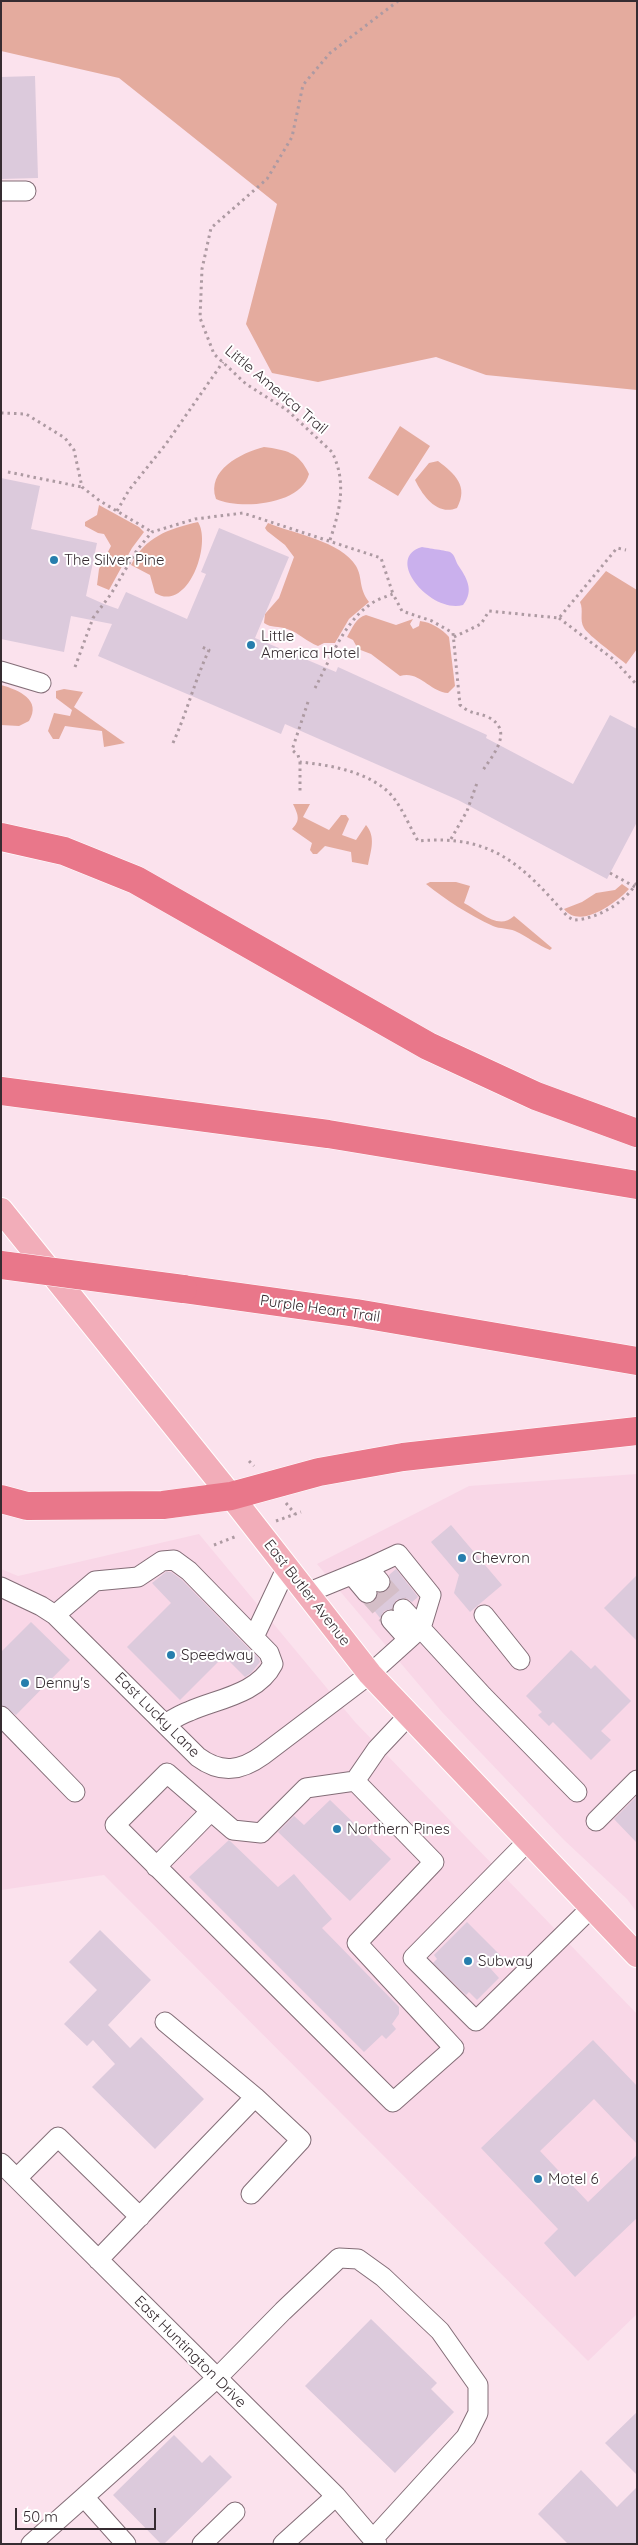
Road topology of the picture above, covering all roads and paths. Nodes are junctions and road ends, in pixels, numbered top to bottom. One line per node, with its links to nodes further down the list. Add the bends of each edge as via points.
1 (398, 1): 4 (path, Little America Trail, via 330,53 303,84 292,138 267,179 212,228 202,269 200,318 214,354)
2 (1, 191): 3 (street)
3 (26, 192)
4 (223, 362): 8 (path); 10 (path, Little America Trail, via 246,384 287,410 332,452 342,491)
5 (1, 412): 7 (path, via 26,414 65,438 74,450)
6 (8, 472): 7 (path)
7 (82, 487): 8 (path)
8 (117, 511): 9 (path)
9 (152, 532): 10 (path, via 202,517 243,513); 16 (path, via 136,550 108,599 93,618)
10 (330, 540): 12 (path, via 381,558)
11 (626, 550): 13 (path, via 617,548)
12 (393, 594): 14 (path, via 402,611 443,627); 20 (path, via 369,605 357,616)
13 (559, 618): 14 (path, via 489,611 481,624); 19 (path, via 614,659)
14 (454, 637): 24 (path, via 460,705 469,713 489,717 500,726 502,733 498,749)
15 (202, 647): 22 (path, via 209,650)
16 (75, 667)
17 (1, 671): 18 (street)
18 (41, 683)
19 (637, 685)
20 (315, 688)
21 (308, 702): 23 (path, via 292,750)
22 (173, 743)
23 (300, 761): 26 (path); 28 (path, via 342,769 375,783 393,797 418,842)
24 (483, 770)
25 (476, 783): 28 (path, via 467,811)
26 (300, 793)
27 (1, 837): 33 (highway, via 64,851 136,880 428,1046 536,1096)
28 (451, 840): 31 (path, via 482,847 517,864 574,920 607,910)
29 (610, 873): 31 (path)
30 (637, 882): 31 (path)
31 (636, 888)
32 (13, 1092): 34 (highway, via 328,1134)
33 (637, 1133)
34 (637, 1186)
35 (1, 1210): 39 (main road, East Butler Avenue)
36 (1, 1265): 37 (highway, Purple Heart Trail, bridge, via 356,1314)
37 (637, 1361)
38 (637, 1431): 39 (highway, via 403,1457 319,1472)
39 (231, 1496): 40 (highway, via 163,1505 27,1506); 41 (main road, East Butler Avenue)
40 (1, 1499)
41 (287, 1567): 43 (main road, East Butler Avenue); 48 (street)
42 (1, 1587): 44 (street, East Lucky Lane)
43 (307, 1593): 47 (street, via 367,1579 398,1554 431,1595); 50 (main road, East Butler Avenue)
44 (55, 1615): 48 (street, via 95,1581 138,1577 162,1561 174,1560); 53 (street, East Lucky Lane)
45 (397, 1615): 47 (street)
46 (484, 1615): 49 (street)
47 (414, 1633): 50 (street, East Lucky Lane); 57 (street, via 483,1696)
48 (254, 1637): 53 (street, via 270,1653 273,1664 268,1673 232,1698 188,1711)
49 (520, 1660)
50 (370, 1674): 51 (main road, East Butler Avenue); 53 (street, East Lucky Lane, via 252,1763 237,1768 210,1766)
51 (409, 1715): 55 (street, via 377,1748); 60 (main road, East Butler Avenue)
52 (1, 1716): 56 (street)
53 (165, 1724)
54 (637, 1780): 59 (street)
55 (355, 1781): 58 (street, via 306,1788 261,1833 233,1830); 61 (street, via 434,1862 357,1942 454,2048 393,2102)
56 (75, 1792)
57 (577, 1792)
58 (211, 1811): 61 (street); 61 (street, via 167,1773 115,1825)
59 (596, 1821)
60 (529, 1840): 62 (main road, East Butler Avenue); 62 (street, via 413,1958 476,2021)
61 (156, 1867)
62 (592, 1907): 63 (main road, East Butler Avenue)
63 (637, 1955)
64 (165, 2022): 65 (street)
65 (255, 2097): 68 (street, via 301,2140); 69 (street)
66 (1, 2163): 67 (street, East Huntington Drive)
67 (17, 2178): 69 (street, via 58,2137); 70 (street, East Huntington Drive)
68 (251, 2194)
69 (140, 2217): 70 (street)
70 (98, 2260): 71 (street, East Huntington Drive)
71 (216, 2378): 72 (street, East Huntington Drive); 73 (street); 75 (street, via 339,2258 358,2259 383,2277 440,2331 478,2385 478,2413 466,2437)
72 (336, 2496): 75 (street, East Huntington Drive); 79 (street)
73 (84, 2497): 76 (street); 77 (street)
74 (235, 2512): 78 (street)
75 (375, 2541)
76 (31, 2544)
77 (126, 2544)
78 (202, 2544)
79 (283, 2544)

